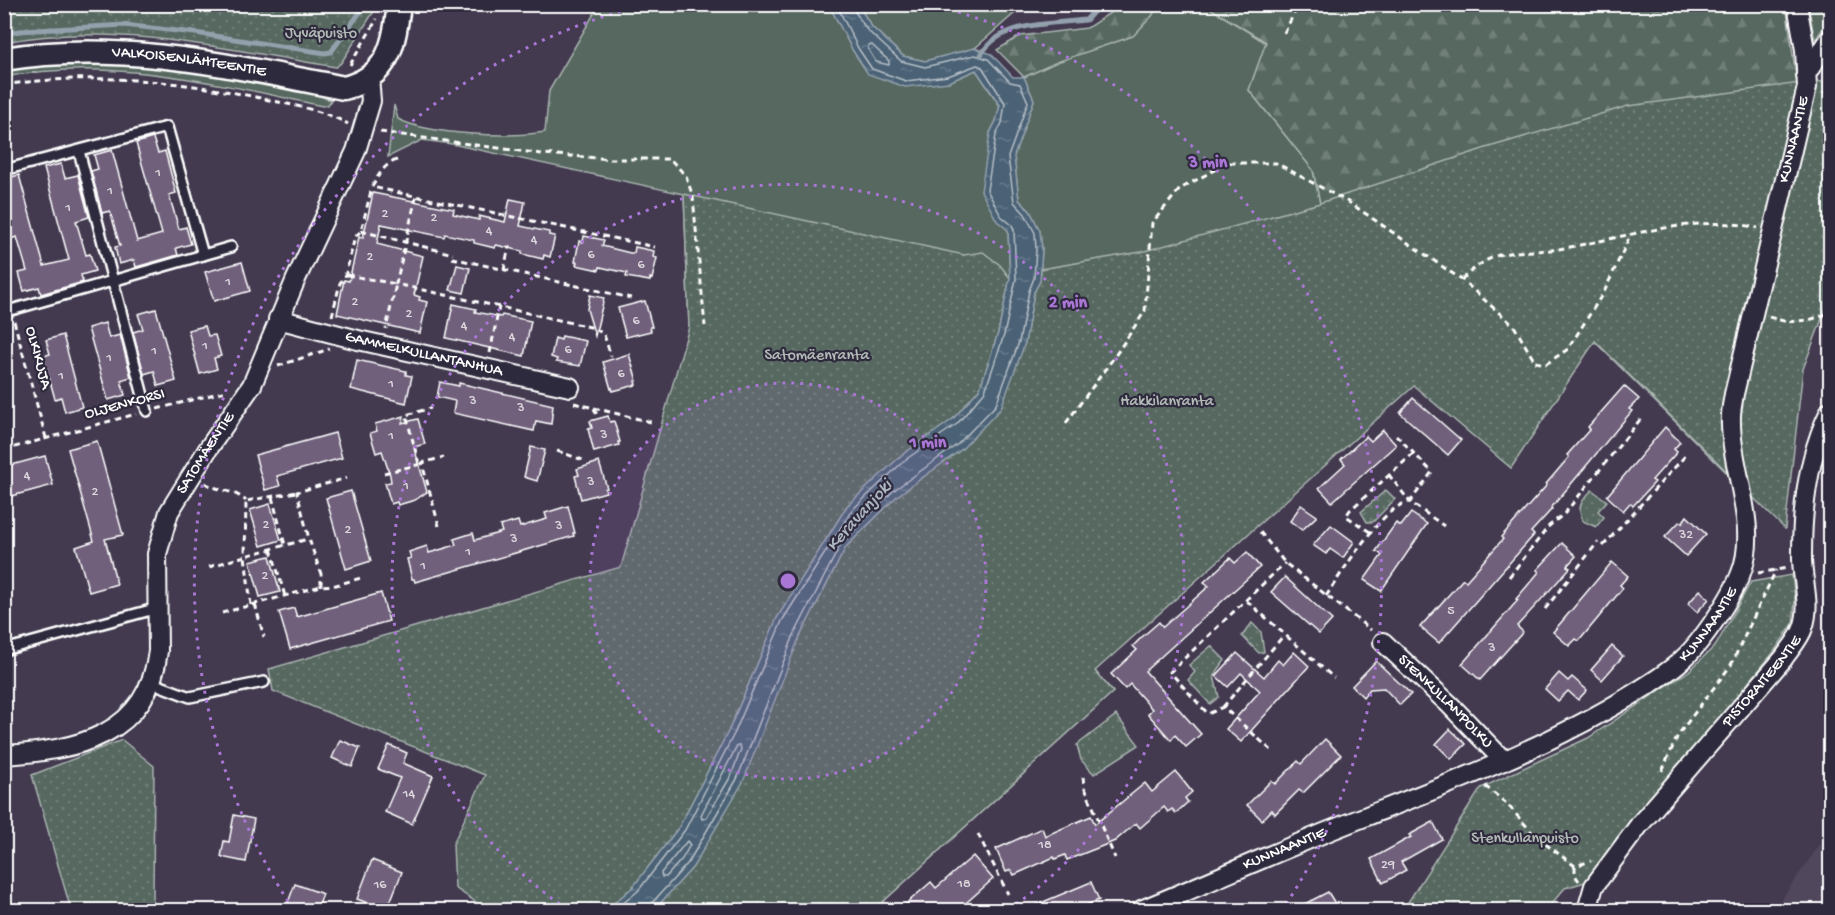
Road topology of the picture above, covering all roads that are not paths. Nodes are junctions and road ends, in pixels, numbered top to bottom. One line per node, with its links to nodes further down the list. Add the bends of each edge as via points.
1 (1797, 4): 6 (street, KUNNAANTIE)
2 (390, 8): 5 (street, via 395,31 383,66)
3 (1830, 39): 6 (street)
4 (4, 59): 5 (street, VALKOISENLÄHTEENTIE, via 39,53 168,56 344,88 356,85)
5 (359, 72): 13 (street, SATOMÄENTIE, via 371,102 356,151)
6 (1806, 74): 23 (street, KUNNAANTIE, via 1807,87 1731,417 1746,517 1746,557 1741,574 1704,635 1683,660 1630,697)
7 (79, 151): 8 (lane); 10 (lane, via 167,127); 11 (lane)
8 (4, 170)
9 (231, 247): 10 (lane)
10 (203, 255): 11 (lane)
11 (113, 281): 12 (lane); 15 (lane)
12 (11, 310)
13 (279, 319): 14 (street, GAMMELKULLANTANHUA, via 487,369); 17 (street, SATOMÄENTIE, via 255,378 169,512 157,554)
14 (569, 394)
15 (147, 411)
16 (1830, 411): 25 (street, PISTORAITEENTIE, via 1820,432 1806,485 1801,557 1808,601 1803,629 1783,659 1640,824 1594,886)
17 (158, 608): 19 (lane); 20 (street, SATOMÄENTIE, via 158,651)
18 (1379, 637): 23 (street, STENKULLANPOLKU)
19 (4, 650)
20 (150, 682): 21 (lane, via 190,697); 22 (street, SATOMÄENTIE, via 140,703 118,727 43,752)
21 (264, 682)
22 (4, 755)
23 (1504, 761): 24 (street, KUNNAANTIE)
24 (1141, 910)
25 (1587, 910)

